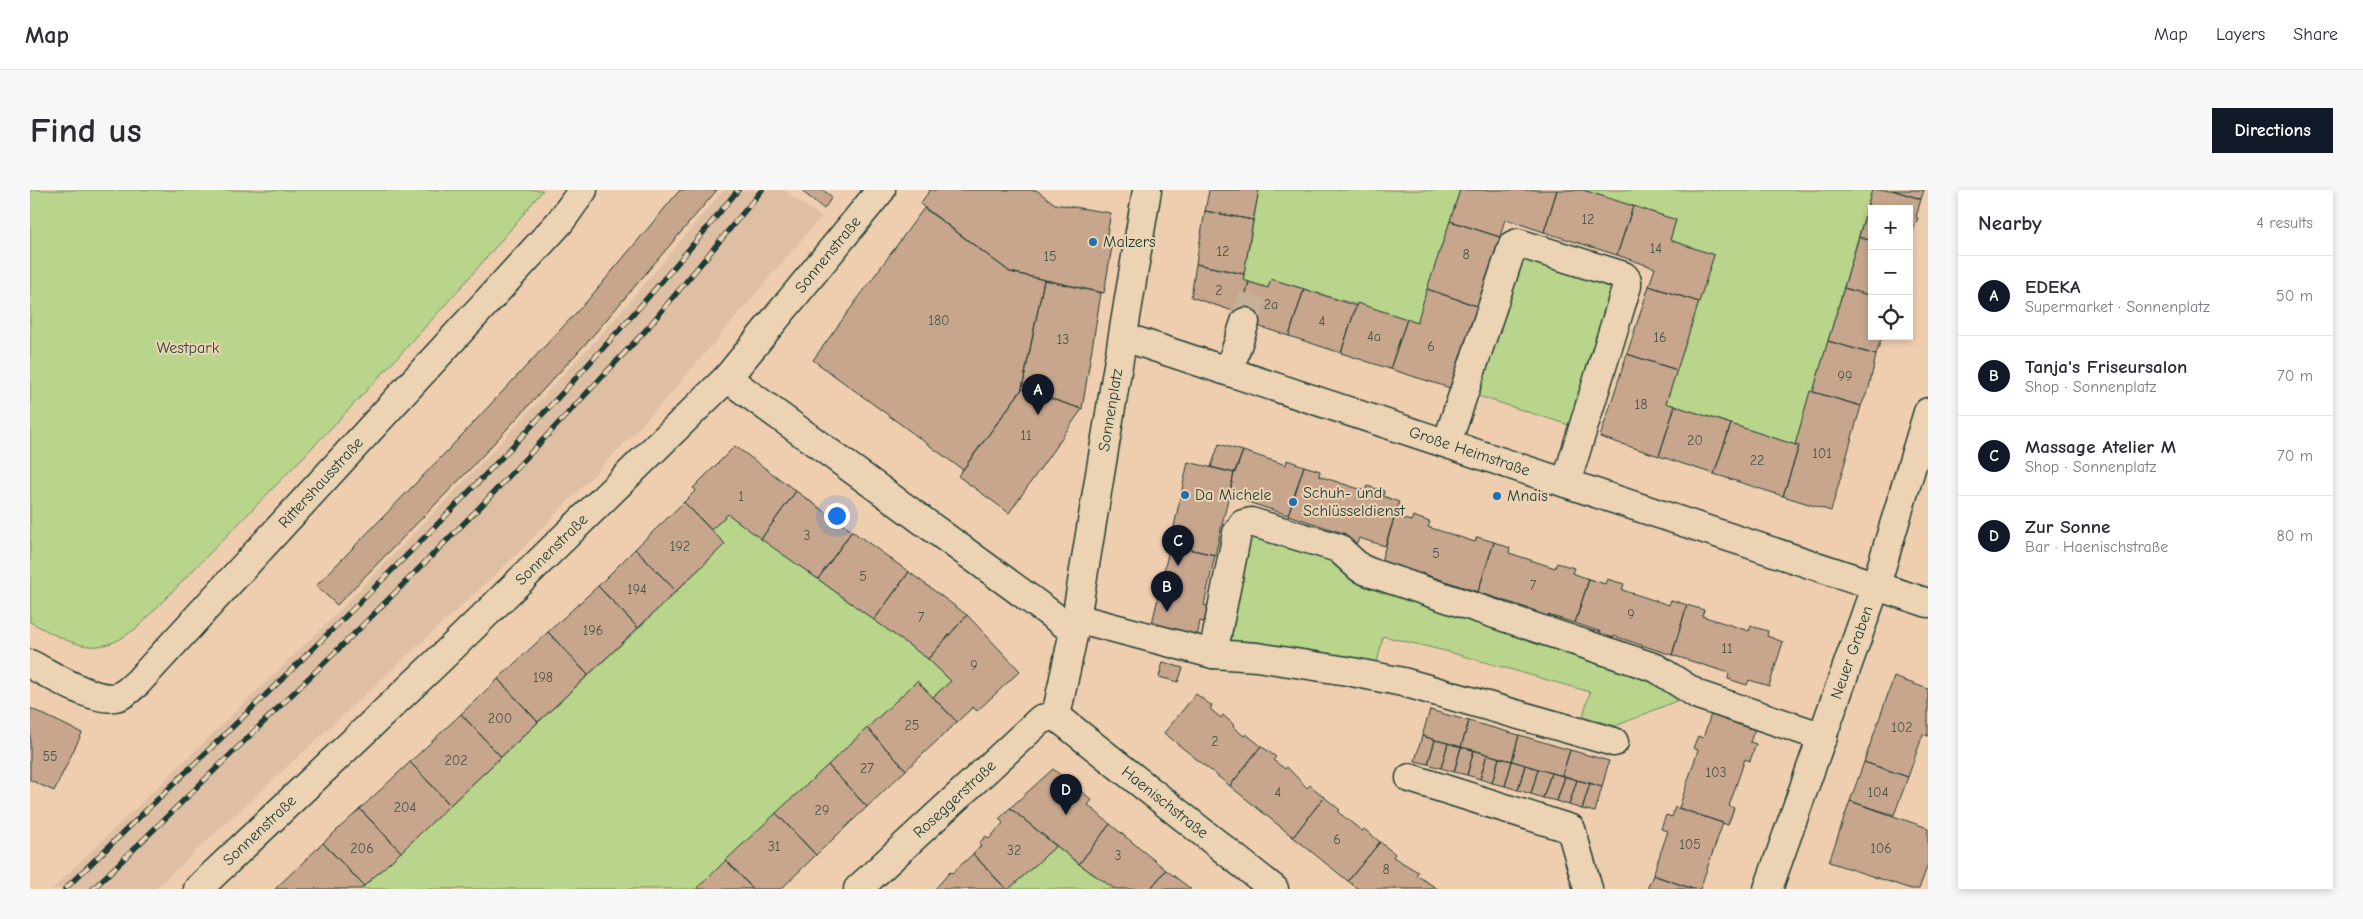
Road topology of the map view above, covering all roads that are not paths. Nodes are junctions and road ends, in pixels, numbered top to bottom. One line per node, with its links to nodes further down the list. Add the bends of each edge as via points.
1 (584, 190): 15 (street, Rittershausstraße, via 560,222 138,682 120,696 107,699)
2 (881, 190): 7 (street, Sonnenstraße)
3 (1147, 190): 5 (street, Sonnenplatz)
4 (1246, 322): 6 (street)
5 (1124, 337): 6 (street, Große Heimstraße); 13 (street, Sonnenplatz)
6 (1229, 371): 9 (street, Große Heimstraße)
7 (727, 378): 13 (street); 20 (street, Sonnenstraße, via 445,654)
8 (1928, 412): 11 (street, Neuer Graben)
9 (1447, 443): 10 (street, Große Heimstraße); 10 (street, via 1513,245 1518,243 1624,276 1628,280)
10 (1566, 483): 11 (street, Große Heimstraße)
11 (1876, 585): 12 (street, Große Heimstraße); 17 (street, Neuer Graben)
12 (1928, 603)
13 (1075, 624): 14 (street); 16 (street, Sonnenplatz)
14 (1213, 654): 17 (street, via 1237,533 1243,524 1251,522 1338,548 1360,568 1370,572 1656,668 1698,695); 18 (street, via 1284,661 1403,682)
15 (30, 664)
16 (1056, 716): 21 (street, Roseggerstraße, via 1041,719); 22 (street, Haenischstraße)
17 (1823, 737): 24 (street, Neuer Graben)
18 (1614, 742)
19 (1410, 778): 23 (street, via 1571,829)
20 (198, 889)
21 (858, 889)
22 (1274, 889)
23 (1588, 889)
24 (1768, 889)

